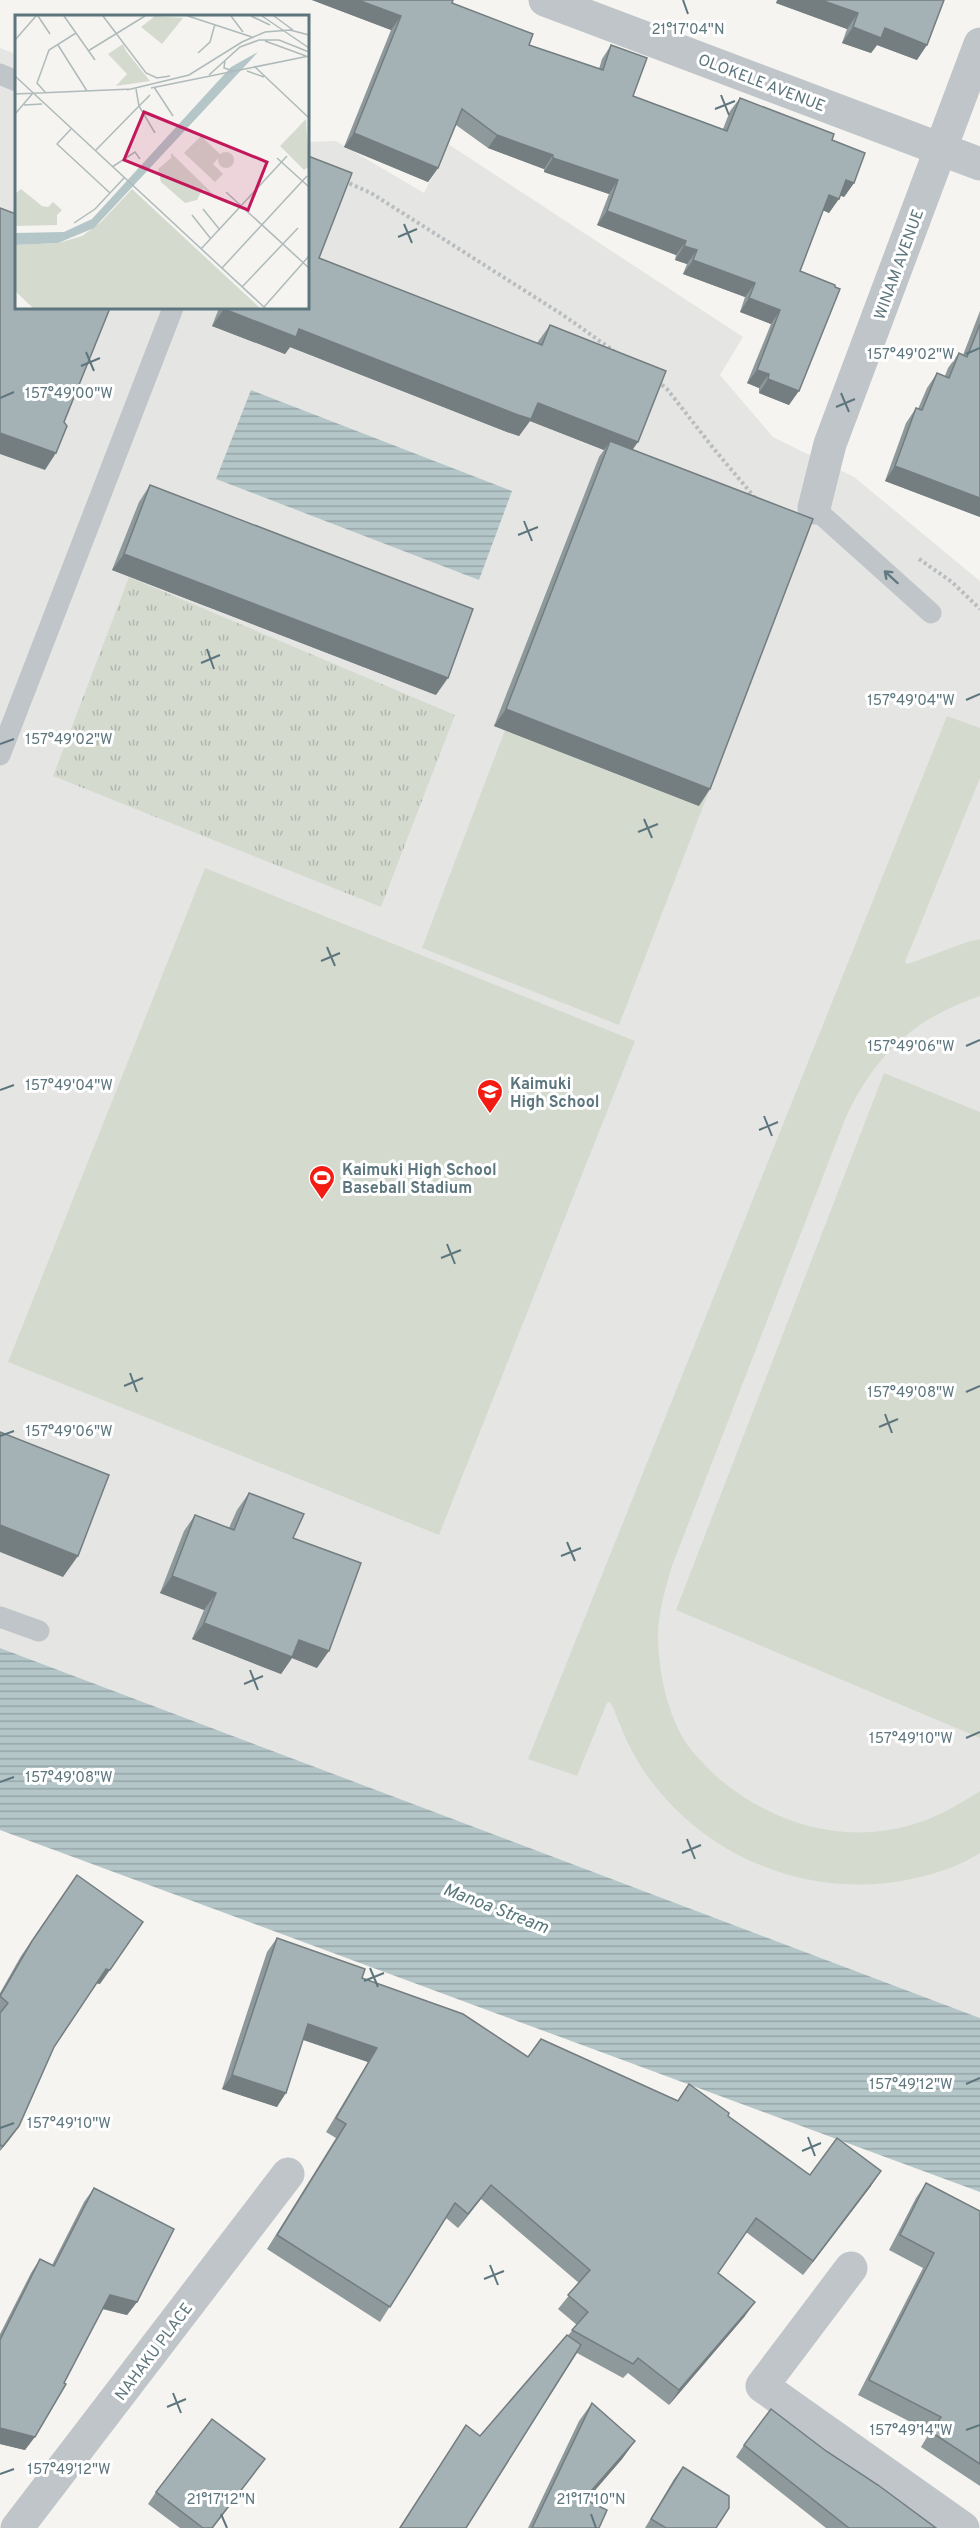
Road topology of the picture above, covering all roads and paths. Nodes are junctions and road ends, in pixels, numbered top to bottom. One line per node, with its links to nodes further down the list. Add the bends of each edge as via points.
1 (545, 0): 5 (street, OLOKELE AVENUE)
2 (980, 44): 5 (street, WINAM AVENUE)
3 (0, 74): 4 (lane)
4 (15, 81)
5 (940, 149): 6 (street, OLOKELE AVENUE); 12 (street, WINAM AVENUE, via 830,444)
6 (980, 164)
7 (339, 179): 9 (path, via 370,192)
8 (173, 309): 14 (lane)
9 (620, 355)
10 (648, 375): 11 (path, via 667,388)
11 (758, 501)
12 (814, 507): 13 (lane, WINAM AVENUE, one-way to 12)
13 (931, 613)
14 (0, 755)
15 (0, 1617): 16 (lane)
16 (39, 1631)
17 (288, 2174): 19 (street, NAHAKU PLACE)
18 (851, 2268): 20 (street, via 762,2386)
19 (17, 2528)
20 (963, 2528)

